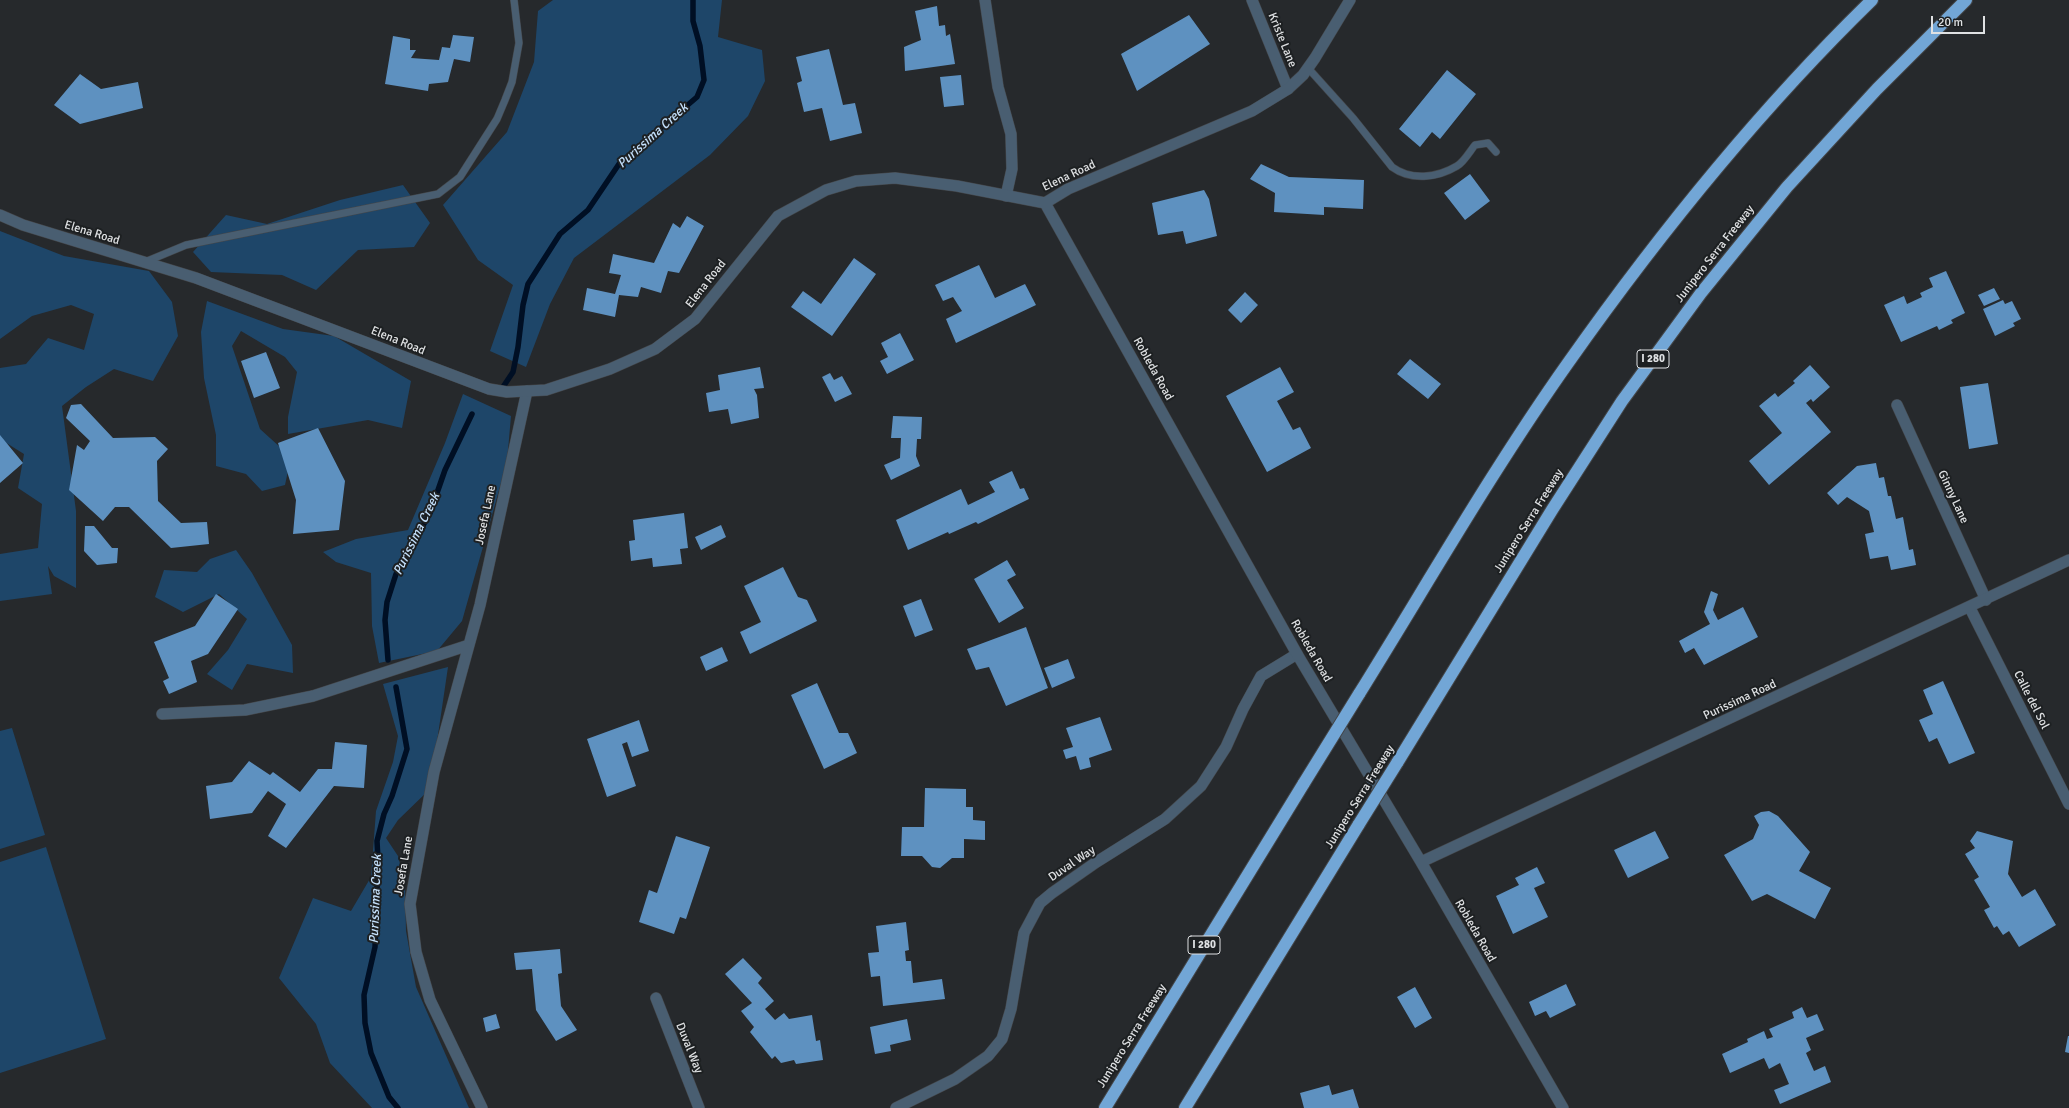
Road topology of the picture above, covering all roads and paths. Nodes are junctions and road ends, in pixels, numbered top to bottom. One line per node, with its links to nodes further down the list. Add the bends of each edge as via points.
1 (514, 0): 13 (lane, via 519,43 508,94 497,119 460,177 438,194 186,245)
2 (985, 0): 10 (street, via 998,87 1010,134 1012,169)
3 (1252, 0): 8 (street, Kriste Lane)
4 (1350, 0): 7 (street, Elena Road)
5 (1872, 0): 28 (highway, Junipero Serra Freeway / I 280, bridge, via 1826,45 1735,146 1645,258 1550,390 1494,475)
6 (1966, 0): 29 (highway, Junipero Serra Freeway / I 280, bridge, via 1877,89 1787,187 1701,293 1614,414 1552,510)
7 (1308, 68): 8 (street, Elena Road); 9 (lane, via 1392,167 1400,173 1419,178 1440,173 1458,166 1475,145 1488,143)
8 (1288, 89): 11 (street, Elena Road, via 1252,111 1068,189)
9 (1496, 152)
10 (1006, 196): 11 (street, Elena Road); 14 (street, Elena Road, via 895,178 856,181 826,190 778,216 695,319 655,349 610,369 546,390)
11 (1045, 202): 20 (street, Robleda Road)
12 (0, 215): 13 (street, Elena Road, via 22,225)
13 (144, 262): 14 (street, Elena Road, via 196,278 489,389 507,392)
14 (527, 391): 19 (street, Josefa Lane)
15 (1896, 405): 17 (street, Ginny Lane)
16 (2069, 560): 17 (street, Purissima Road)
17 (1986, 600): 18 (street, Purissima Road)
18 (1970, 608): 22 (street, Calle del Sol); 23 (street, Purissima Road)
19 (469, 645): 21 (street, via 313,696 245,710); 25 (street, Josefa Lane, via 434,772 410,904 416,952 430,1000)
20 (1297, 654): 23 (street, Robleda Road); 27 (street, Duval Way, via 1261,676 1226,747 1201,786 1165,819 1095,863 1040,903 1024,933 1011,1009 1002,1039 988,1056 955,1079)
21 (162, 714)
22 (2069, 804)
23 (1421, 862): 30 (street, Robleda Road)
24 (656, 998): 26 (street, Duval Way)
25 (482, 1108)
26 (700, 1108)
27 (896, 1108)
28 (1105, 1108)
29 (1185, 1108)
30 (1563, 1108)

